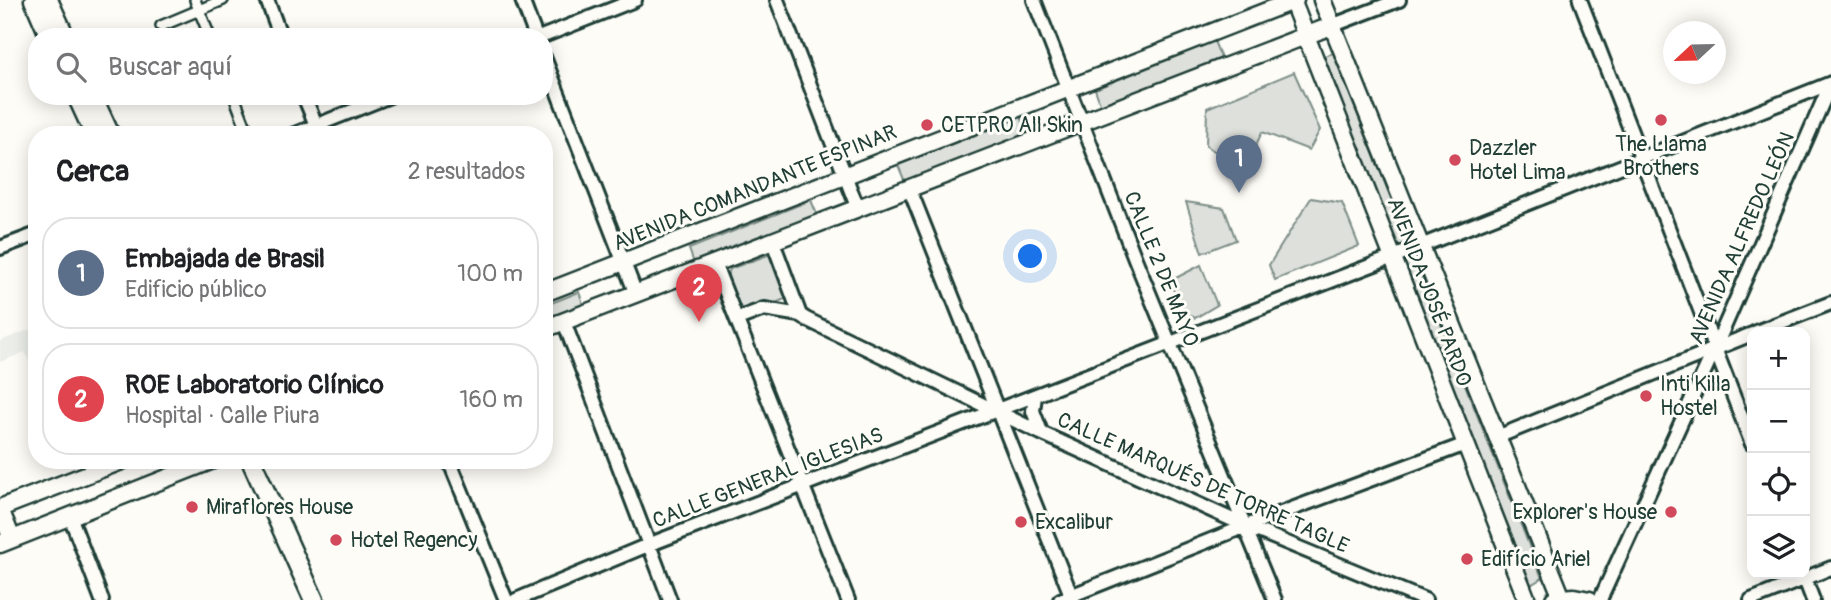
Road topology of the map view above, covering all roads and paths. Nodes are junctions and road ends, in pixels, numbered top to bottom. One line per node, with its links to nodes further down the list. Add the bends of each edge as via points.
1 (34, 0): 17 (main road)
2 (48, 0): 18 (main road)
3 (195, 0): 14 (street)
4 (223, 0): 14 (street)
5 (267, 0): 20 (street)
6 (522, 0): 21 (street)
7 (635, 0): 22 (street)
8 (777, 0): 41 (street)
9 (1034, 0): 26 (street, CALLE 2 DE MAYO)
10 (1293, 0): 23 (main road, AVENIDA JOSÉ PARDO); 26 (main road, AVENIDA COMANDANTE ESPINAR)
11 (1322, 0): 16 (main road, AVENIDA JOSÉ PARDO)
12 (1399, 0): 16 (street)
13 (1580, 0): 40 (street)
14 (199, 10): 15 (street); 19 (street)
15 (161, 26)
16 (1331, 26): 23 (main road); 46 (main road, AVENIDA JOSÉ PARDO)
17 (46, 28)
18 (61, 28)
19 (206, 28)
20 (278, 28)
21 (535, 28)
22 (553, 32)
23 (1306, 35): 34 (main road); 48 (main road, AVENIDA JOSÉ PARDO)
24 (553, 80): 49 (street)
25 (1831, 83): 27 (street, CALLE GENERAL IGLESIAS); 28 (street, AVENIDA ALFREDO LEÓN)
26 (1069, 87): 34 (street, CALLE 2 DE MAYO); 41 (main road, AVENIDA COMANDANTE ESPINAR)
27 (1812, 90): 28 (street); 40 (street, CALLE GENERAL IGLESIAS)
28 (1823, 100): 61 (street, AVENIDA ALFREDO LEÓN)
29 (81, 105): 35 (main road)
30 (96, 105): 36 (main road)
31 (237, 105): 37 (street)
32 (308, 105): 38 (street)
33 (371, 105): 39 (street)
34 (1083, 122): 42 (main road); 60 (street, CALLE 2 DE MAYO)
35 (91, 126)
36 (106, 126)
37 (246, 126)
38 (316, 126)
39 (326, 126)
40 (1641, 158): 46 (street, CALLE GENERAL IGLESIAS); 61 (street)
41 (845, 175): 43 (street); 49 (main road, AVENIDA COMANDANTE ESPINAR)
42 (910, 190): 43 (main road); 62 (street)
43 (858, 209): 45 (main road)
44 (28, 237): 47 (street)
45 (773, 242): 50 (main road); 54 (street)
46 (1420, 246): 48 (street, CALLE GENERAL IGLESIAS); 68 (main road, AVENIDA JOSÉ PARDO)
47 (0, 248)
48 (1393, 257): 60 (street, CALLE GENERAL IGLESIAS); 69 (main road, AVENIDA JOSÉ PARDO)
49 (624, 262): 51 (main road, AVENIDA COMANDANTE ESPINAR); 52 (street)
50 (715, 265): 52 (main road); 55 (street)
51 (553, 290)
52 (636, 294): 56 (main road)
53 (1831, 303): 58 (street)
54 (800, 314): 55 (street, CALLE MARQUÉS DE TORRE TAGLE, via 764,309); 64 (street, CALLE MARQUÉS DE TORRE TAGLE)
55 (737, 319): 74 (street)
56 (564, 322): 57 (main road); 80 (street)
57 (553, 326)
58 (1769, 327)
59 (1747, 336): 61 (street)
60 (1171, 343): 63 (street, CALLE GENERAL IGLESIAS); 77 (street, CALLE 2 DE MAYO)
61 (1715, 348): 66 (street); 68 (street); 98 (street, AVENIDA ALFREDO LEÓN)
62 (988, 386): 64 (street, via 980,397); 65 (street)
63 (1035, 396): 65 (street, CALLE GENERAL IGLESIAS); 67 (street, via 1032,411)
64 (968, 397): 65 (street, CALLE MARQUÉS DE TORRE TAGLE)
65 (998, 411): 67 (street, CALLE MARQUÉS DE TORRE TAGLE); 74 (street, CALLE GENERAL IGLESIAS); 86 (street)
66 (1747, 431)
67 (1041, 433): 77 (street, CALLE MARQUÉS DE TORRE TAGLE)
68 (1497, 437): 87 (main road, AVENIDA JOSÉ PARDO)
69 (1466, 444): 77 (street); 96 (main road, AVENIDA JOSÉ PARDO)
70 (101, 469): 75 (main road)
71 (190, 469): 76 (main road)
72 (255, 469): 89 (main road)
73 (453, 469): 90 (street)
74 (803, 485): 80 (street, CALLE GENERAL IGLESIAS); 93 (street)
75 (0, 508): 79 (main road)
76 (70, 516): 79 (main road); 88 (street)
77 (1246, 526): 78 (street, CALLE MARQUÉS DE TORRE TAGLE); 81 (street, CALLE 2 DE MAYO); 86 (street)
78 (1270, 536): 81 (street, via 1259,540); 95 (street, CALLE MARQUÉS DE TORRE TAGLE)
79 (6, 542)
80 (648, 545): 91 (street, CALLE GENERAL IGLESIAS); 92 (street)
81 (1256, 551): 94 (street, CALLE 2 DE MAYO)
82 (1831, 568): 83 (street)
83 (1810, 574)
84 (1797, 579): 99 (street)
85 (1805, 579): 100 (street)
86 (1068, 599)
87 (1557, 599): 97 (main road)
88 (102, 600)
89 (314, 600)
90 (506, 600)
91 (516, 600)
92 (670, 600)
93 (848, 600)
94 (1275, 600)
95 (1424, 600)
96 (1527, 600)
97 (1590, 600)
98 (1600, 600)
99 (1751, 600)
100 (1813, 600)

